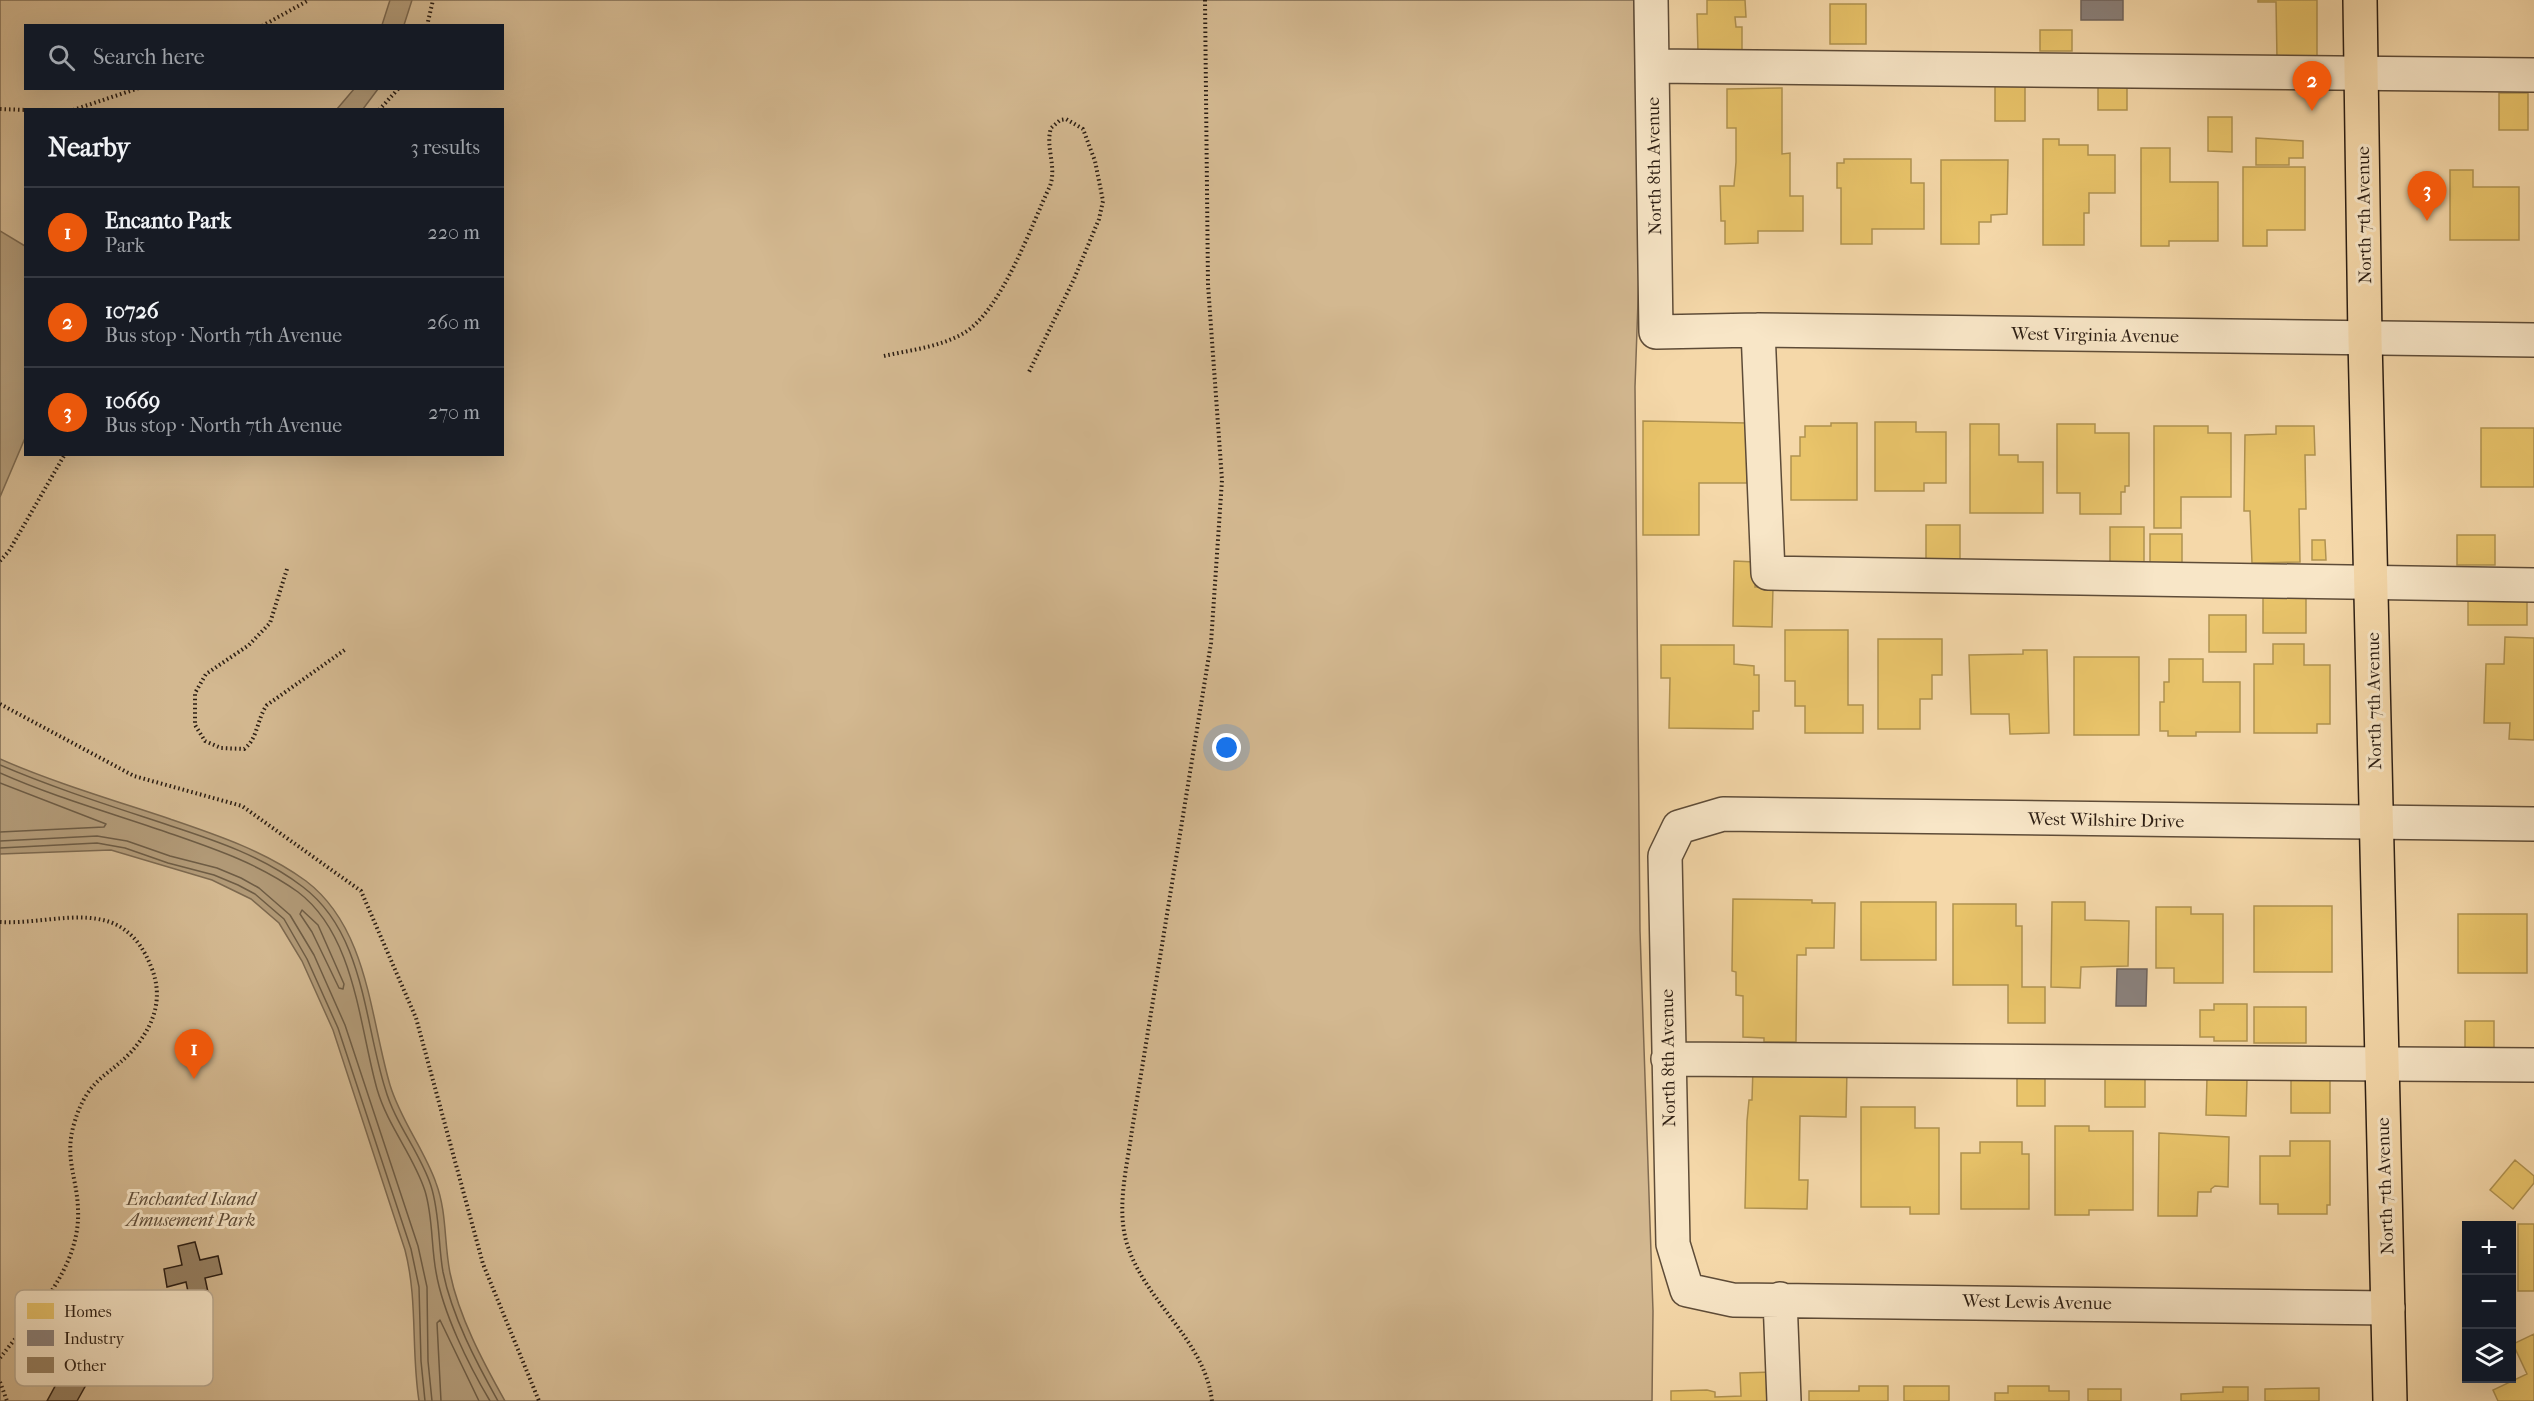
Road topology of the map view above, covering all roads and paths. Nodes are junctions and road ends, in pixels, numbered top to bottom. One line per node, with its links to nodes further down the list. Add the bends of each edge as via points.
1 (309, 0): 6 (path)
2 (433, 0): 7 (path)
3 (1205, 0): 46 (path, via 1208,285 1222,480 1212,644 1132,1130 1123,1222 1127,1245 1139,1272 1203,1366)
4 (1651, 0): 8 (street, North 8th Avenue)
5 (2360, 0): 9 (main road, North 7th Avenue)
6 (266, 24)
7 (427, 24)
8 (1652, 66): 9 (street); 18 (street, North 8th Avenue)
9 (2361, 72): 10 (street); 19 (main road, North 7th Avenue)
10 (2534, 75)
11 (134, 90): 13 (path)
12 (397, 90): 14 (path)
13 (79, 108)
14 (381, 108)
15 (0, 109): 16 (path)
16 (24, 110)
17 (1758, 330): 18 (street, West Virginia Avenue); 19 (street, West Virginia Avenue); 26 (street, via 1768,573)
18 (1656, 332)
19 (2365, 339): 20 (street, West Virginia Avenue); 26 (main road, North 7th Avenue)
20 (2534, 340)
21 (884, 356): 22 (path, via 951,339 987,312 1050,186 1054,175 1051,128 1066,119 1078,124 1088,139 1102,191 1102,209 1065,300)
22 (1028, 374)
23 (64, 456): 24 (path)
24 (0, 561)
25 (287, 569): 28 (path, via 270,623 249,645 206,674 198,686 195,719 201,736 220,748 244,749 267,705)
26 (2371, 583): 27 (street); 30 (main road, North 7th Avenue)
27 (2534, 585)
28 (346, 649)
29 (0, 704): 45 (path, via 134,776 242,806 361,891 416,1018 483,1264)
30 (2376, 823): 31 (street, West Wilshire Drive); 32 (street, West Wilshire Drive, via 1723,814); 35 (main road, North 7th Avenue)
31 (2534, 824)
32 (1679, 827): 34 (street, North 8th Avenue, via 1665,856)
33 (0, 922): 37 (path, via 81,915 112,922 139,943 149,959 157,990 155,1014 140,1041 97,1079 83,1098 69,1155 78,1205 73,1249)
34 (1668, 1059): 35 (street); 38 (street, North 8th Avenue, via 1673,1244)
35 (2381, 1064): 36 (street); 40 (main road, North 7th Avenue)
36 (2534, 1065)
37 (51, 1290)
38 (1687, 1290): 39 (street, West Lewis Avenue, via 1733,1300)
39 (1779, 1299): 40 (street, West Lewis Avenue); 47 (street)
40 (2388, 1308): 48 (main road, North 7th Avenue)
41 (15, 1338): 42 (path)
42 (0, 1358)
43 (0, 1382): 44 (path)
44 (7, 1401)
45 (539, 1401)
46 (1212, 1401)
47 (1784, 1401)
48 (2390, 1401)

